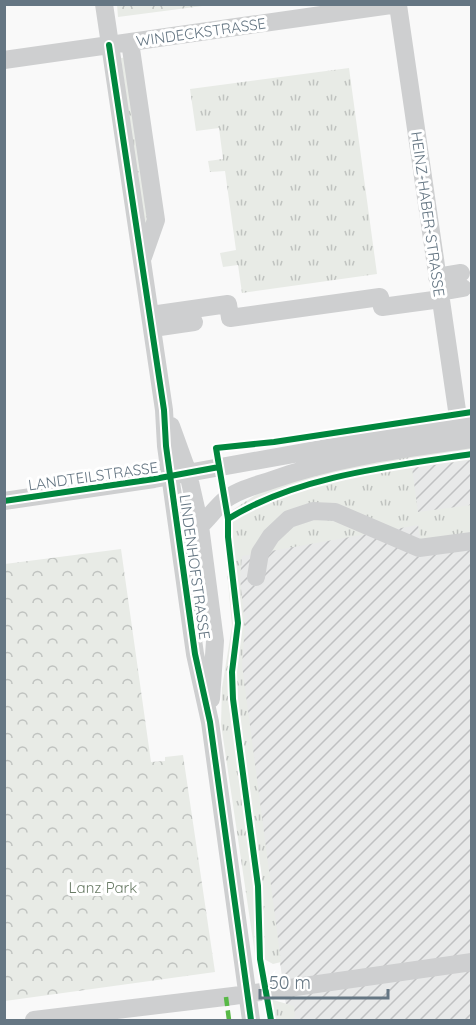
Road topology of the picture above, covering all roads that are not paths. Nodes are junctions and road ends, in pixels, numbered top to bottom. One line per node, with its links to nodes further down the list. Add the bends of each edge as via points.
1 (104, 4): 4 (street, LINDENHOFSTRASSE)
2 (398, 4): 3 (street, WINDECKSTRASSE); 8 (street, HEINZ-HABER-STRASSE)
3 (130, 42): 4 (street, WINDECKSTRASSE); 6 (street, LINDENHOFSTRASSE, via 156,220)
4 (109, 45): 5 (street, WINDECKSTRASSE); 6 (street, LINDENHOFSTRASSE)
5 (4, 60)
6 (142, 262): 10 (street, LINDENHOFSTRASSE)
7 (462, 280): 8 (street)
8 (439, 289): 9 (street); 10 (street, via 382,307 380,297 230,318 228,304); 12 (street, HEINZ-HABER-STRASSE)
9 (412, 292)
10 (152, 322): 11 (street); 14 (street, LINDENHOFSTRASSE, via 166,446)
11 (194, 322)
12 (465, 423): 14 (street, LANDTEILSTRASSE)
13 (471, 440): 16 (street, via 387,451 284,476 240,491 225,500)
14 (180, 475): 15 (street, LANDTEILSTRASSE); 16 (street, LINDENHOFSTRASSE); 19 (street, LINDENHOFSTRASSE, via 195,654)
15 (4, 501)
16 (200, 526): 19 (street, LINDENHOFSTRASSE, via 215,641)
17 (471, 541): 18 (street, via 419,548 335,512 313,511 289,519 271,536 260,553)
18 (256, 577)
19 (210, 722): 21 (street, LINDENHOFSTRASSE)
20 (471, 963): 21 (street)
21 (247, 994): 22 (street); 24 (street, LINDENHOFSTRASSE)
22 (97, 1017): 23 (street)
23 (34, 1020)
24 (251, 1020)

